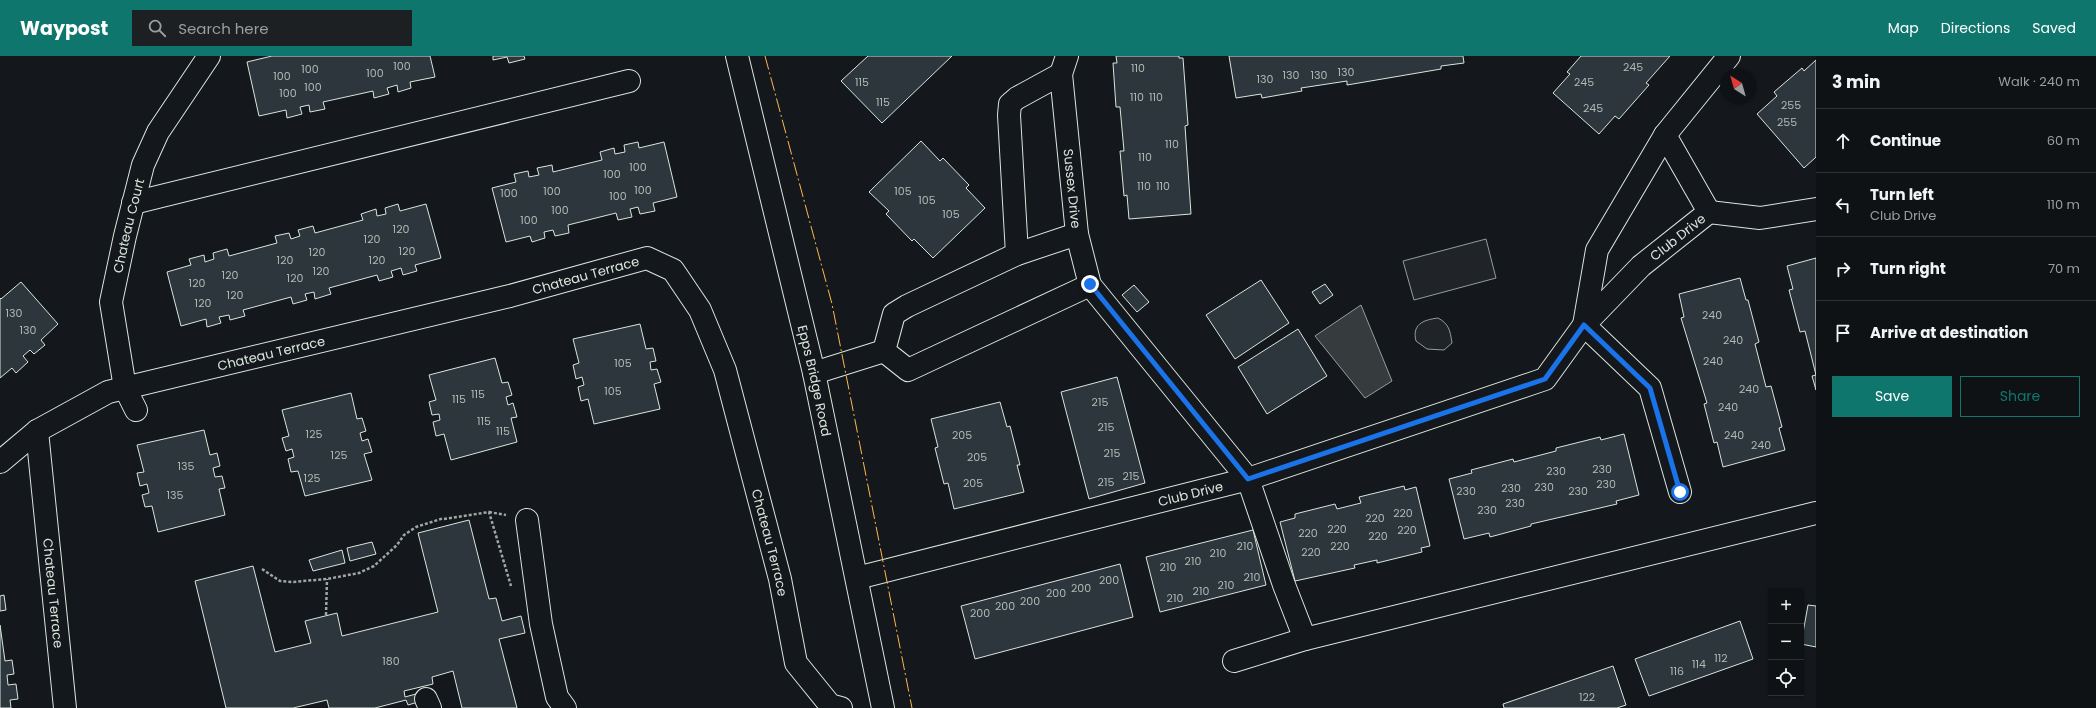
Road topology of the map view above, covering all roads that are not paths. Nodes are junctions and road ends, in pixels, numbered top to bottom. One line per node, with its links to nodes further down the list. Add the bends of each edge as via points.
1 (209, 56): 7 (street, Chateau Court, via 158,132 144,165)
2 (737, 56): 15 (street, Epps Bridge Road)
3 (1729, 56): 6 (street, Club Drive)
4 (1064, 65): 10 (street, Sussex Drive); 11 (street, via 1010,104 1008,115)
5 (629, 81): 7 (street)
6 (1665, 135): 9 (street, Club Drive); 13 (street, Club Drive, via 1597,250)
7 (133, 203): 16 (street, Chateau Court, via 111,302)
8 (1816, 209): 9 (street, via 1760,218)
9 (1709, 212): 13 (street, Club Drive, via 1642,266)
10 (1077, 234): 11 (street, Sussex Drive); 12 (street)
11 (1017, 254): 14 (street, Sussex Drive, via 894,314)
12 (1090, 284): 14 (street, via 908,370); 20 (street)
13 (1584, 325): 20 (street, Club Drive, via 1545,379); 21 (street, via 1650,388)
14 (884, 351): 15 (street)
15 (814, 373): 24 (street, Epps Bridge Road)
16 (125, 388): 17 (street, Chateau Court); 18 (street, Chateau Terrace, via 108,392); 27 (street, Chateau Terrace, via 510,296 648,258 673,270 700,310 725,370 780,579 796,663)
17 (136, 410)
18 (36, 432): 19 (street, Chateau Terrace); 28 (street, Chateau Terrace)
19 (0, 462)
20 (1248, 479): 24 (street, Club Drive); 25 (street)
21 (1680, 492)
22 (1816, 513): 25 (street)
23 (528, 520): 29 (street, via 541,624 557,697)
24 (857, 578): 30 (street, Epps Bridge Road)
25 (1305, 639): 26 (street)
26 (1234, 661)
27 (829, 707)
28 (65, 708)
29 (565, 708)
30 (883, 708)

